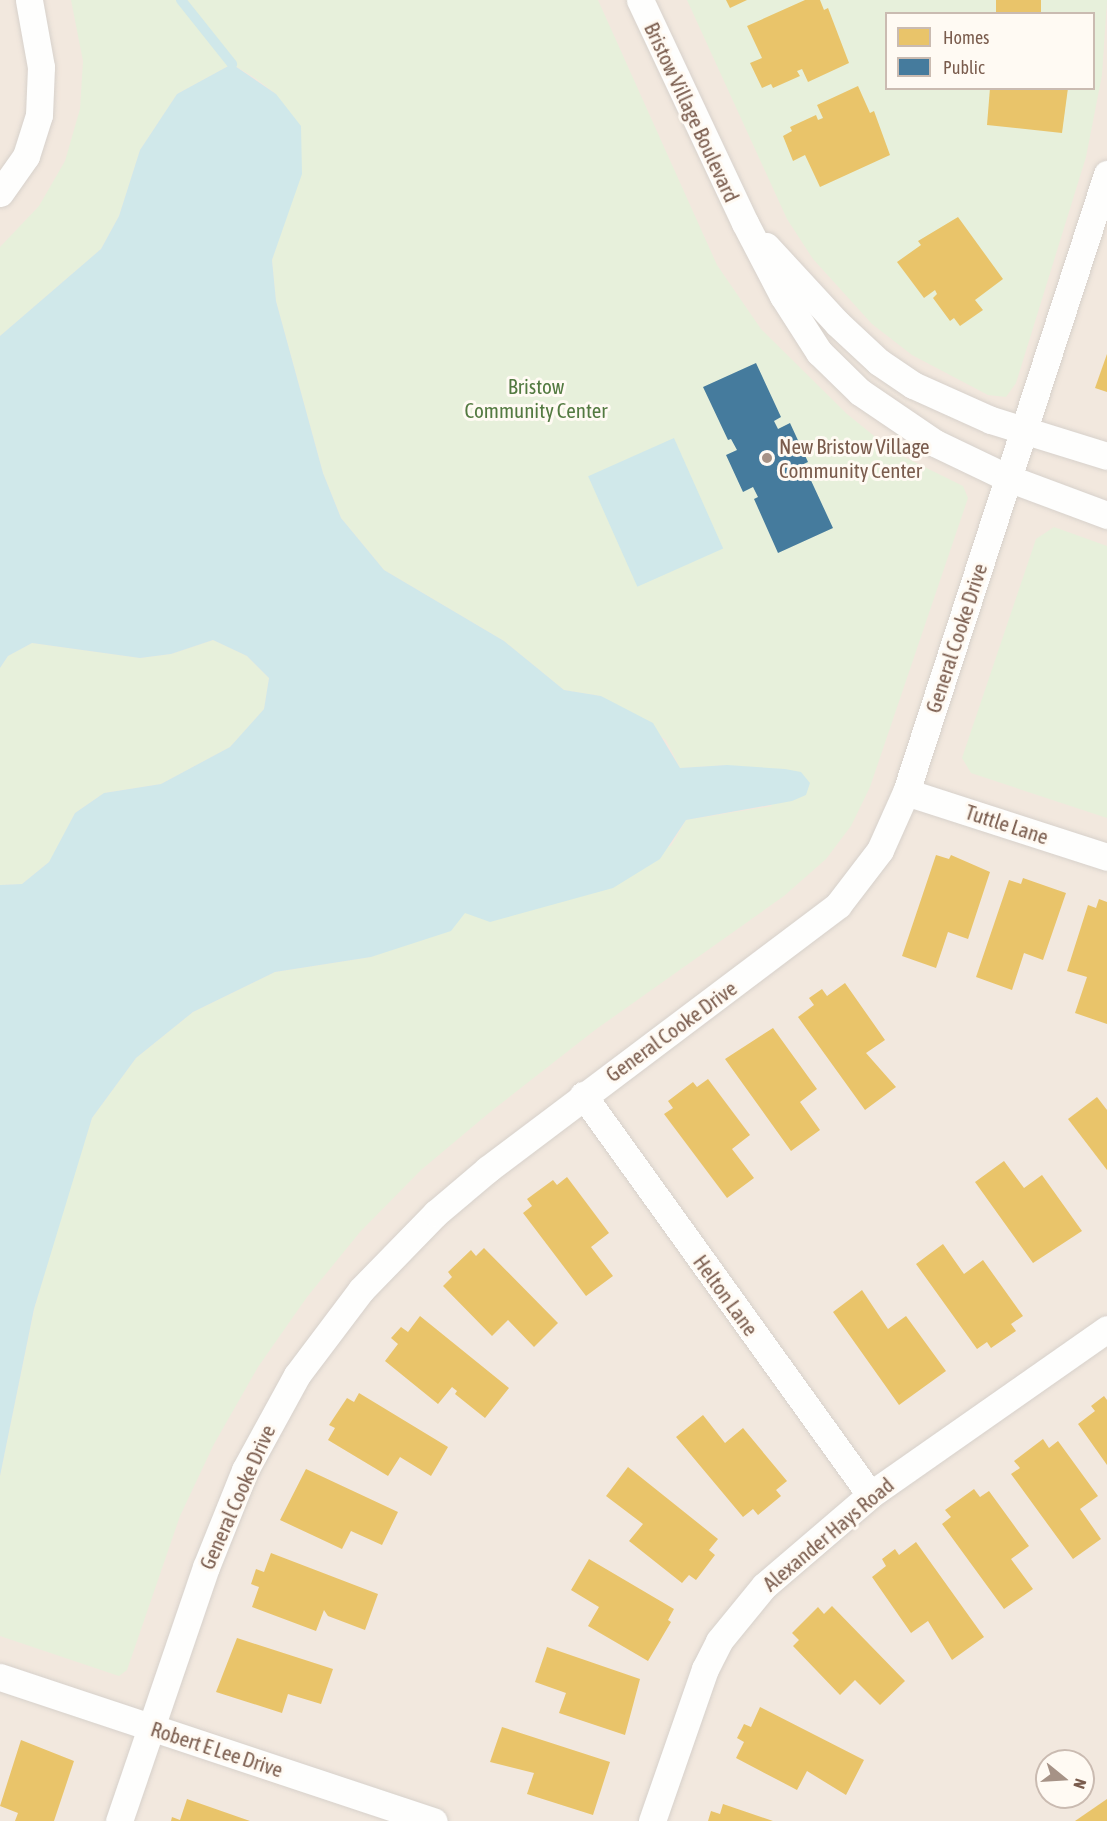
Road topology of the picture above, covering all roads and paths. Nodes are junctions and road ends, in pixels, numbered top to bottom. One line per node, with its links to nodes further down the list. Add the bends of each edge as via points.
1 (29, 0): 4 (street, via 41,67 39,115 26,156)
2 (640, 0): 5 (street, Bristow Village Boulevard)
3 (1107, 174): 6 (street, General Cooke Drive)
4 (0, 194)
5 (745, 223): 6 (street, Bristow Village Boulevard, via 879,362 948,403); 8 (street, Bristow Village Boulevard, via 783,296 819,352 860,392 935,443)
6 (1024, 431): 7 (street, Bristow Village Boulevard); 8 (street, General Cooke Drive)
7 (1107, 456)
8 (1008, 478): 9 (street, Bristow Village Boulevard); 10 (street, General Cooke Drive)
9 (1107, 515)
10 (906, 792): 11 (street, Tuttle Lane); 12 (street, General Cooke Drive, via 880,850 838,905)
11 (1107, 857)
12 (584, 1095): 14 (street, Helton Lane); 16 (street, General Cooke Drive, via 436,1213 362,1290 297,1375 245,1470 206,1567)
13 (1107, 1329): 14 (street, Alexander Hays Road)
14 (870, 1495): 19 (street, Alexander Hays Road, via 764,1586 719,1641 705,1669)
15 (0, 1677): 16 (street, Robert E Lee Drive)
16 (151, 1728): 17 (street, General Cooke Drive); 18 (street, Robert E Lee Drive)
17 (119, 1821)
18 (434, 1821)
19 (652, 1821)

